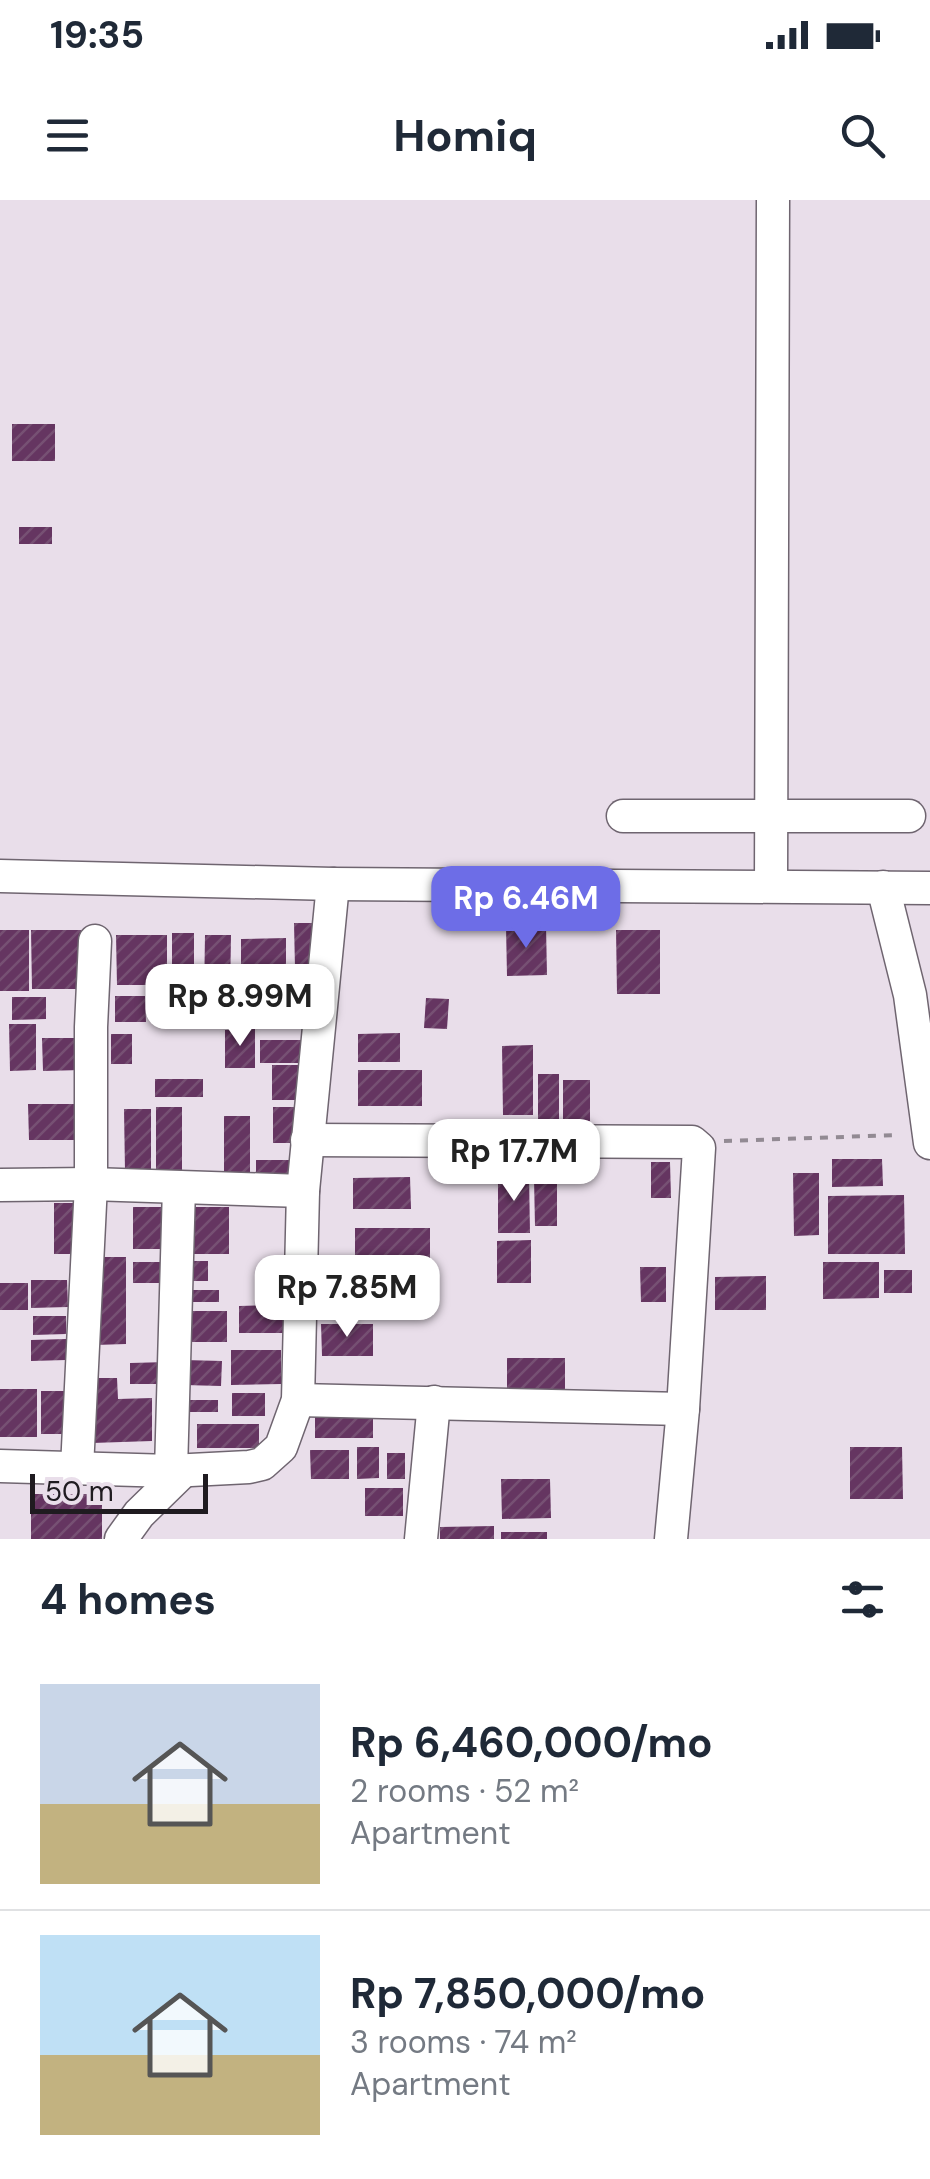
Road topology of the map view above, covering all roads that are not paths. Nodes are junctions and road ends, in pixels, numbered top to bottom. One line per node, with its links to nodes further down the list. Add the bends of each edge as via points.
1 (774, 200): 2 (street)
2 (770, 815): 3 (street); 4 (street); 7 (street)
3 (623, 816)
4 (909, 816)
5 (0, 876): 6 (street)
6 (333, 884): 7 (street); 12 (street)
7 (771, 886): 8 (street)
8 (883, 888): 9 (street); 11 (street, via 910,995)
9 (930, 888)
10 (95, 941): 14 (street)
11 (929, 1134): 13 (street)
12 (308, 1140): 17 (street); 20 (street, via 692,1142 700,1154)
13 (930, 1143)
14 (91, 1184): 15 (street); 16 (street); 22 (street)
15 (0, 1185)
16 (179, 1187): 17 (street); 23 (street)
17 (303, 1190): 18 (street)
18 (298, 1400): 19 (street); 23 (street, via 281,1447 262,1464)
19 (434, 1402): 20 (street); 25 (street)
20 (683, 1408): 26 (street)
21 (0, 1466): 22 (street)
22 (78, 1468): 23 (street)
23 (177, 1471): 24 (street)
24 (121, 1539)
25 (420, 1539)
26 (671, 1539)

